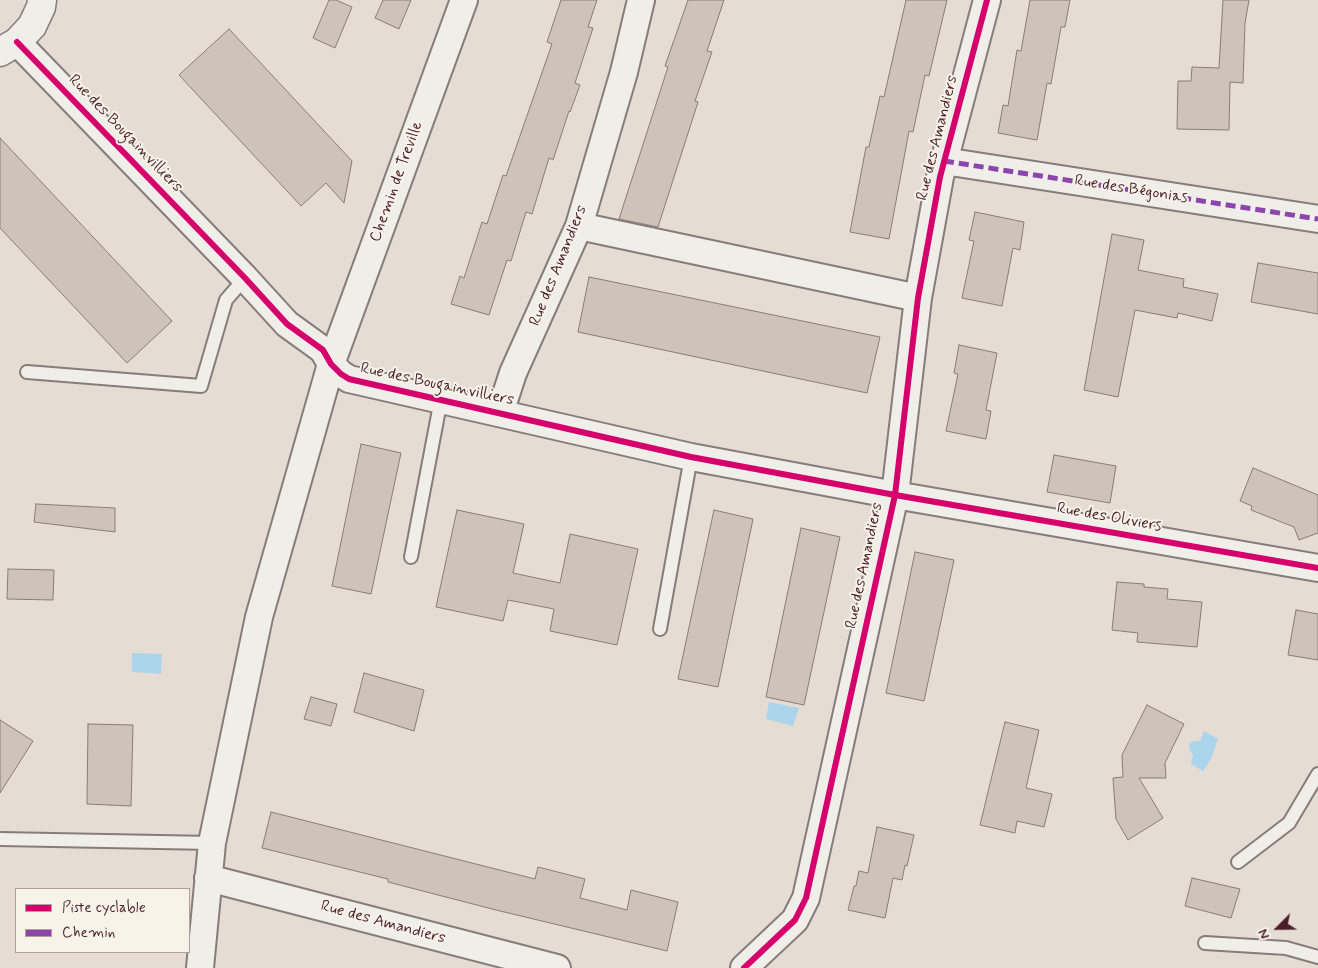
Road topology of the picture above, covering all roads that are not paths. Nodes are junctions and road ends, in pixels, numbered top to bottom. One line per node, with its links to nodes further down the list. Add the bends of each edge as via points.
1 (42, 0): 5 (main road, via 32,26)
2 (464, 0): 11 (street, Chemin de Treville)
3 (640, 0): 8 (street, Rue des Amandiers, via 624,72)
4 (987, 0): 6 (street, Rue des Amandiers)
5 (9, 47): 9 (street, Rue des Bougainvilliers)
6 (944, 161): 7 (street, Rue des Bégonias); 10 (street, Rue des Amandiers)
7 (1318, 219)
8 (579, 226): 10 (street); 14 (street, Rue des Amandiers, via 514,373)
9 (245, 278): 11 (street, Rue des Bougainvilliers, via 287,324 323,350); 12 (lane, via 226,300 201,386)
10 (918, 298): 16 (street, Rue des Amandiers)
11 (331, 364): 13 (street, Rue des Bougainvilliers, via 349,379); 22 (street, Chemin de Treville, via 259,617)
12 (27, 372)
13 (441, 399): 14 (street, Rue des Bougainvilliers); 17 (lane)
14 (500, 413): 15 (street, Rue des Bougainvilliers)
15 (691, 457): 16 (street, Rue des Bougainvilliers); 19 (lane)
16 (895, 495): 18 (street, Rue des Oliviers); 29 (street, Rue des Amandiers, via 806,898 795,920)
17 (411, 557)
18 (1318, 568)
19 (660, 629)
20 (1318, 774): 23 (lane, via 1289,823)
21 (0, 839): 22 (lane)
22 (212, 843): 24 (street, Chemin de Treville)
23 (1238, 862)
24 (208, 878): 27 (street, Chemin de Treville); 28 (street, Rue des Amandiers)
25 (1205, 943): 26 (lane, via 1286,948)
26 (1318, 957)
27 (200, 968)
28 (557, 968)
29 (744, 968)

